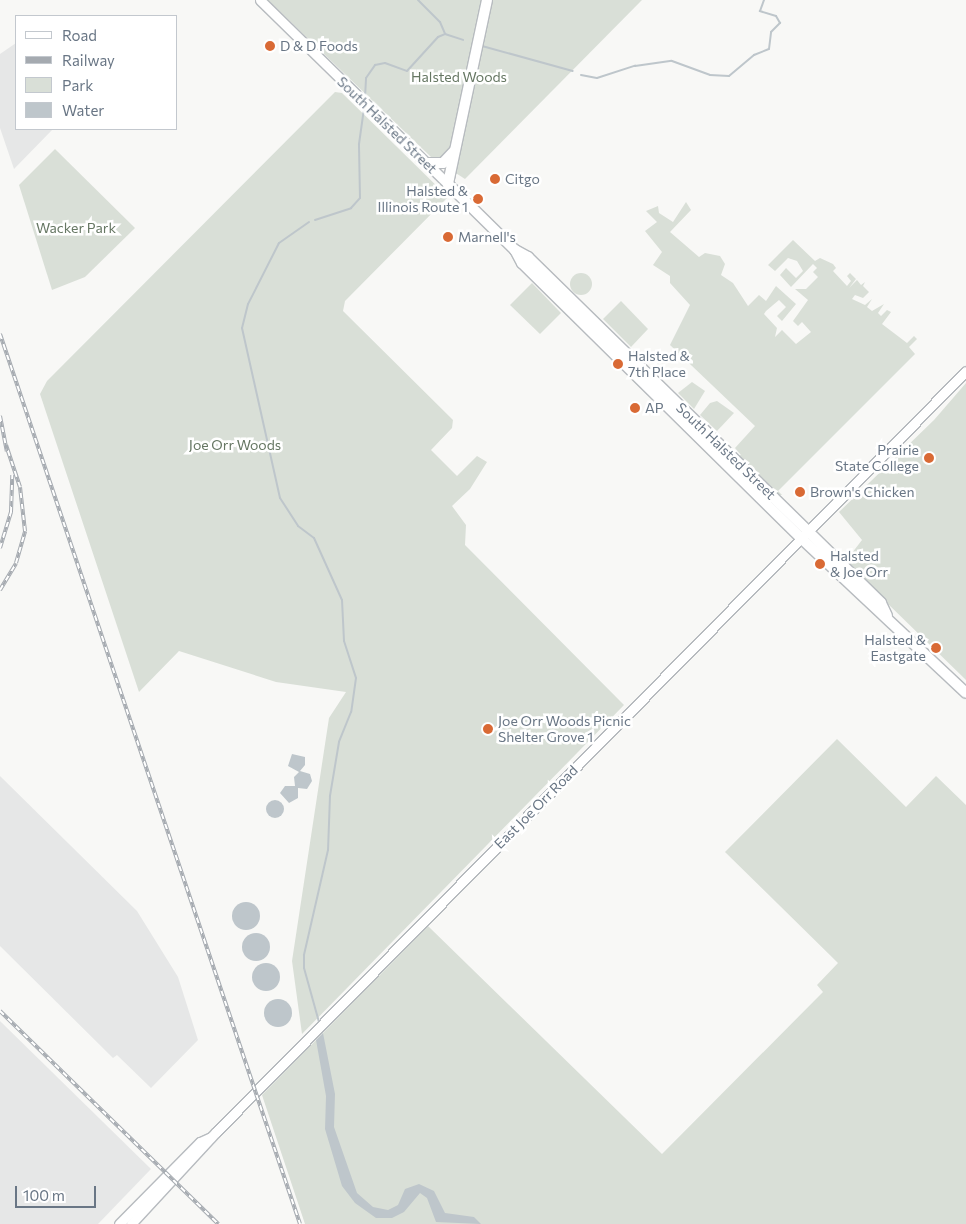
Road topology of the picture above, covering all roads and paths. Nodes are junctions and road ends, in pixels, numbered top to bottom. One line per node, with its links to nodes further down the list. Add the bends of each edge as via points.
1 (260, 0): 4 (street, South Halsted Street)
2 (487, 0): 3 (main road)
3 (455, 150): 4 (main road, via 443,163); 5 (main road)
4 (427, 163): 5 (street, South Halsted Street)
5 (448, 184): 7 (main road, South Halsted Street, via 515,250 528,257)
6 (966, 370): 7 (street, East Joe Orr Road)
7 (804, 535): 8 (main road, South Halsted Street, via 881,603 887,616); 9 (street, East Joe Orr Road)
8 (966, 693)
9 (212, 1136): 10 (street, East Joe Orr Road, via 200,1142); 11 (street, East Joe Orr Road)
10 (119, 1224)
11 (131, 1224)

